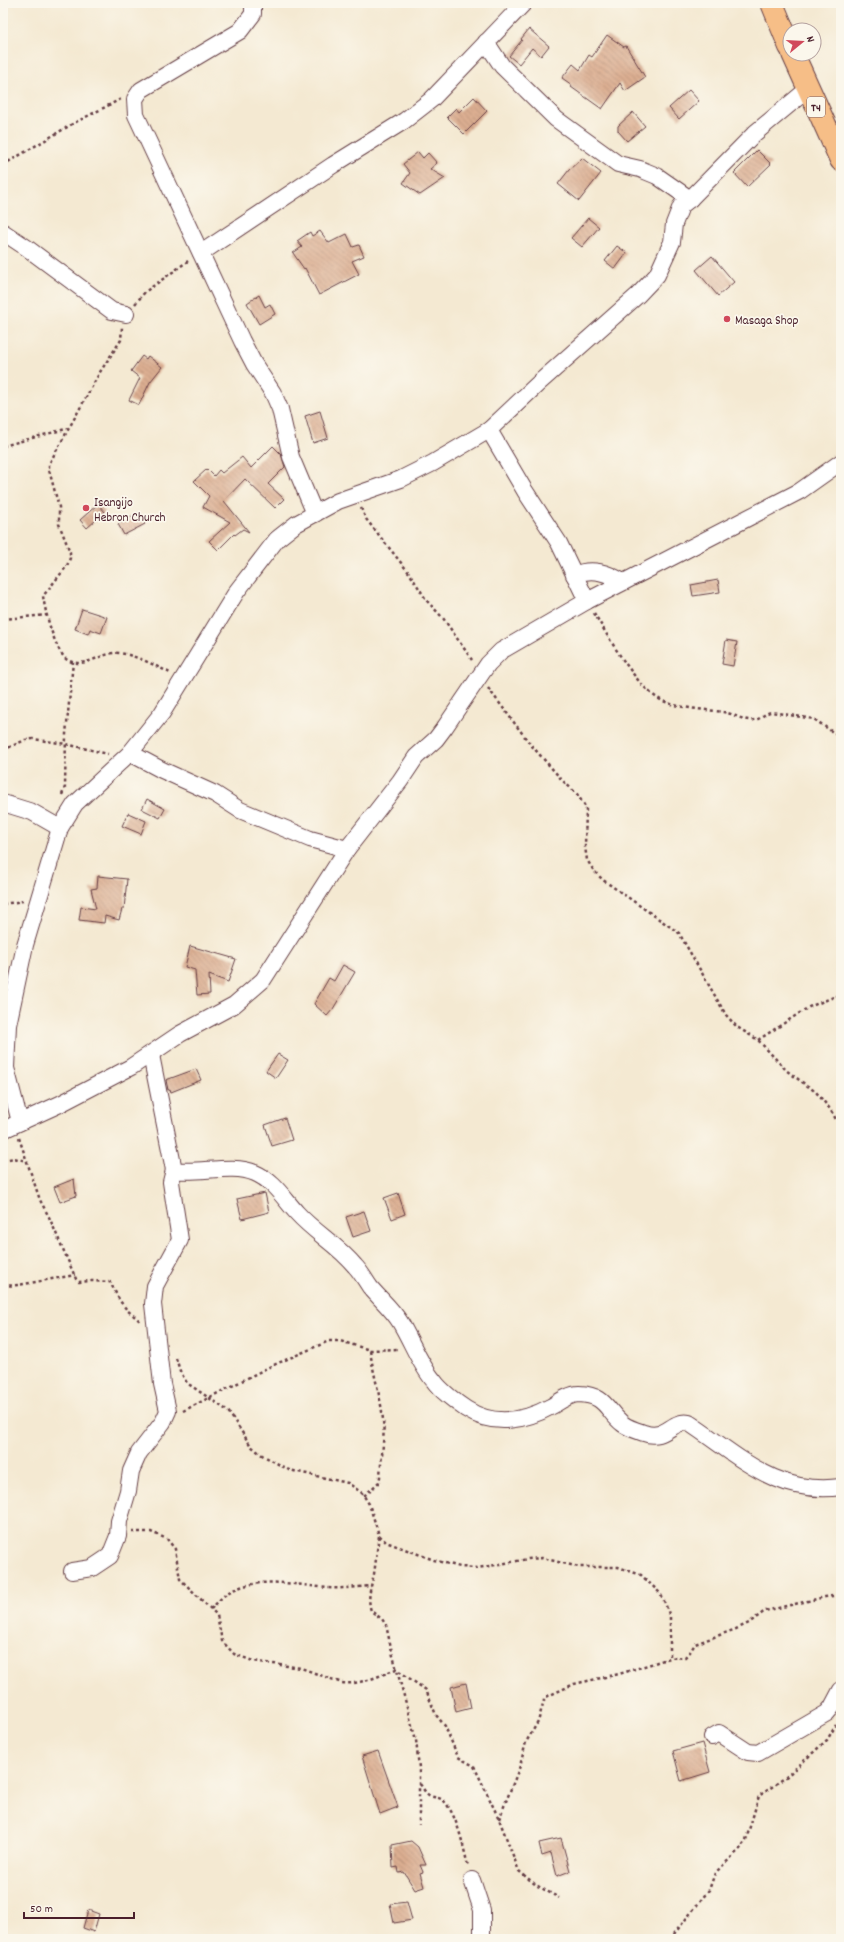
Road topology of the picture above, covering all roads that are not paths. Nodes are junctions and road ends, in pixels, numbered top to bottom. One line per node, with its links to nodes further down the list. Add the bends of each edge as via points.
1 (253, 3): 11 (street, via 253,14 240,31 141,90 135,99 136,115)
2 (524, 3): 5 (street)
3 (772, 3): 4 (highway)
4 (782, 27)
5 (486, 42): 9 (street, via 502,66 556,119 618,164 646,171); 11 (street, via 431,100 404,121)
6 (796, 62): 7 (highway, T4)
7 (808, 89): 8 (highway, T4); 9 (street, via 755,133)
8 (841, 160)
9 (690, 199): 13 (street, via 681,206 674,224 672,242 657,275)
10 (3, 232): 12 (street, via 112,310)
11 (201, 253): 15 (street, via 242,341 280,408 291,457)
12 (126, 314)
13 (489, 430): 15 (street, via 401,479 338,500); 16 (street, via 524,491 559,543)
14 (841, 462): 17 (street, via 800,491)
15 (315, 514): 19 (street, via 296,524 277,539 237,591 162,713)
16 (574, 575): 17 (street, via 582,571 602,572); 18 (street)
17 (623, 582): 18 (street)
18 (586, 601): 22 (street, via 501,651 488,664 446,727 416,757)
19 (127, 756): 21 (street, via 75,804); 22 (street, via 215,794 240,810 310,839)
20 (3, 803): 21 (street, via 32,812)
21 (60, 828): 24 (street, via 26,945 8,1025 6,1068)
22 (347, 849): 23 (street, via 262,980 234,1005 180,1034)
23 (151, 1055): 24 (street, via 92,1088); 25 (street)
24 (13, 1125)
25 (174, 1170): 26 (street, via 240,1170 262,1176 279,1190 296,1213 342,1252 399,1320 434,1382 466,1409 487,1418 506,1421 538,1413 578,1394 595,1397 606,1403 623,1424 644,1434 655,1436 684,1422 773,1479 801,1487); 27 (street, via 171,1182 180,1240 155,1286 153,1304 162,1384 168,1411 163,1422 139,1453 131,1471 118,1536 110,1556 92,1568)
26 (841, 1487)
27 (72, 1571)
28 (839, 1695): 29 (street, via 827,1713 758,1753 748,1752 719,1733)
29 (712, 1737)
30 (472, 1880): 31 (street, via 482,1910)
31 (482, 1939)

